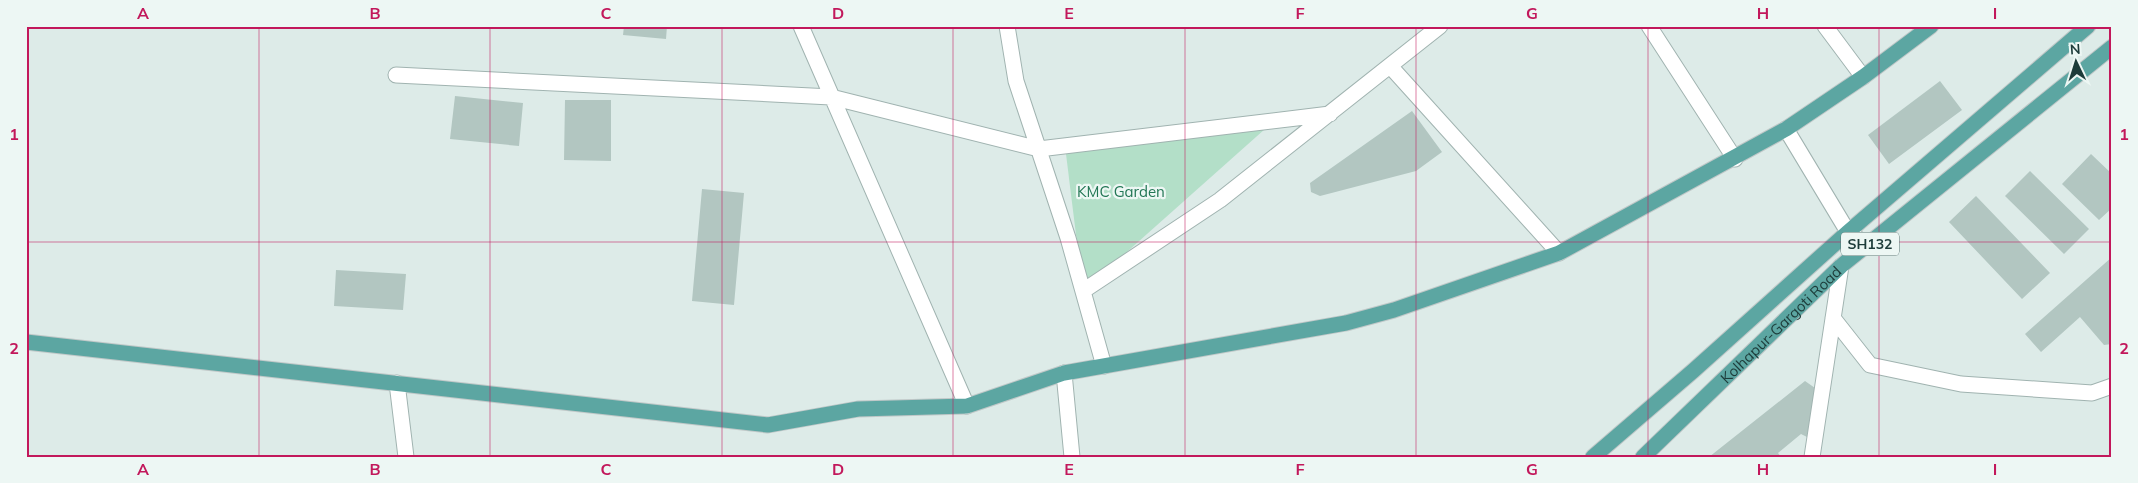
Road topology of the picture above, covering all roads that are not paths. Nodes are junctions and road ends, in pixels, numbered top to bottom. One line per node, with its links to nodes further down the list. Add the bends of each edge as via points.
1 (801, 26): 12 (street)
2 (1006, 26): 15 (street, via 1016,80)
3 (1440, 26): 9 (street)
4 (1649, 26): 16 (street)
5 (1826, 26): 11 (street)
6 (1931, 26): 11 (main road)
7 (2088, 26): 17 (main road)
8 (2112, 47): 18 (main road, Kolhapur-Gargoti Road / SH132)
9 (1390, 66): 13 (street); 19 (street)
10 (396, 75): 12 (street)
11 (1863, 77): 14 (main road)
12 (831, 97): 15 (street); 28 (street)
13 (1330, 114): 15 (street); 21 (street, via 1220,200)
14 (1786, 129): 16 (main road); 17 (street)
15 (1039, 149): 21 (street)
16 (1735, 159): 19 (main road)
17 (1848, 232): 18 (street); 31 (main road)
18 (1869, 246): 20 (main road, Kolhapur-Gargoti Road / SH132)
19 (1559, 253): 24 (main road, via 1394,310 1346,323)
20 (1840, 266): 22 (street); 32 (main road, Kolhapur-Gargoti Road / SH132)
21 (1083, 291): 24 (street)
22 (1833, 318): 27 (street, via 1870,365 1961,384 2092,393); 33 (street)
23 (26, 342): 26 (main road)
24 (1104, 366): 25 (main road)
25 (1064, 373): 28 (main road); 30 (street)
26 (397, 383): 28 (main road, via 768,425 858,409); 29 (street)
27 (2112, 386)
28 (967, 406)
29 (406, 457)
30 (1072, 457)
31 (1593, 457)
32 (1643, 457)
33 (1812, 457)

